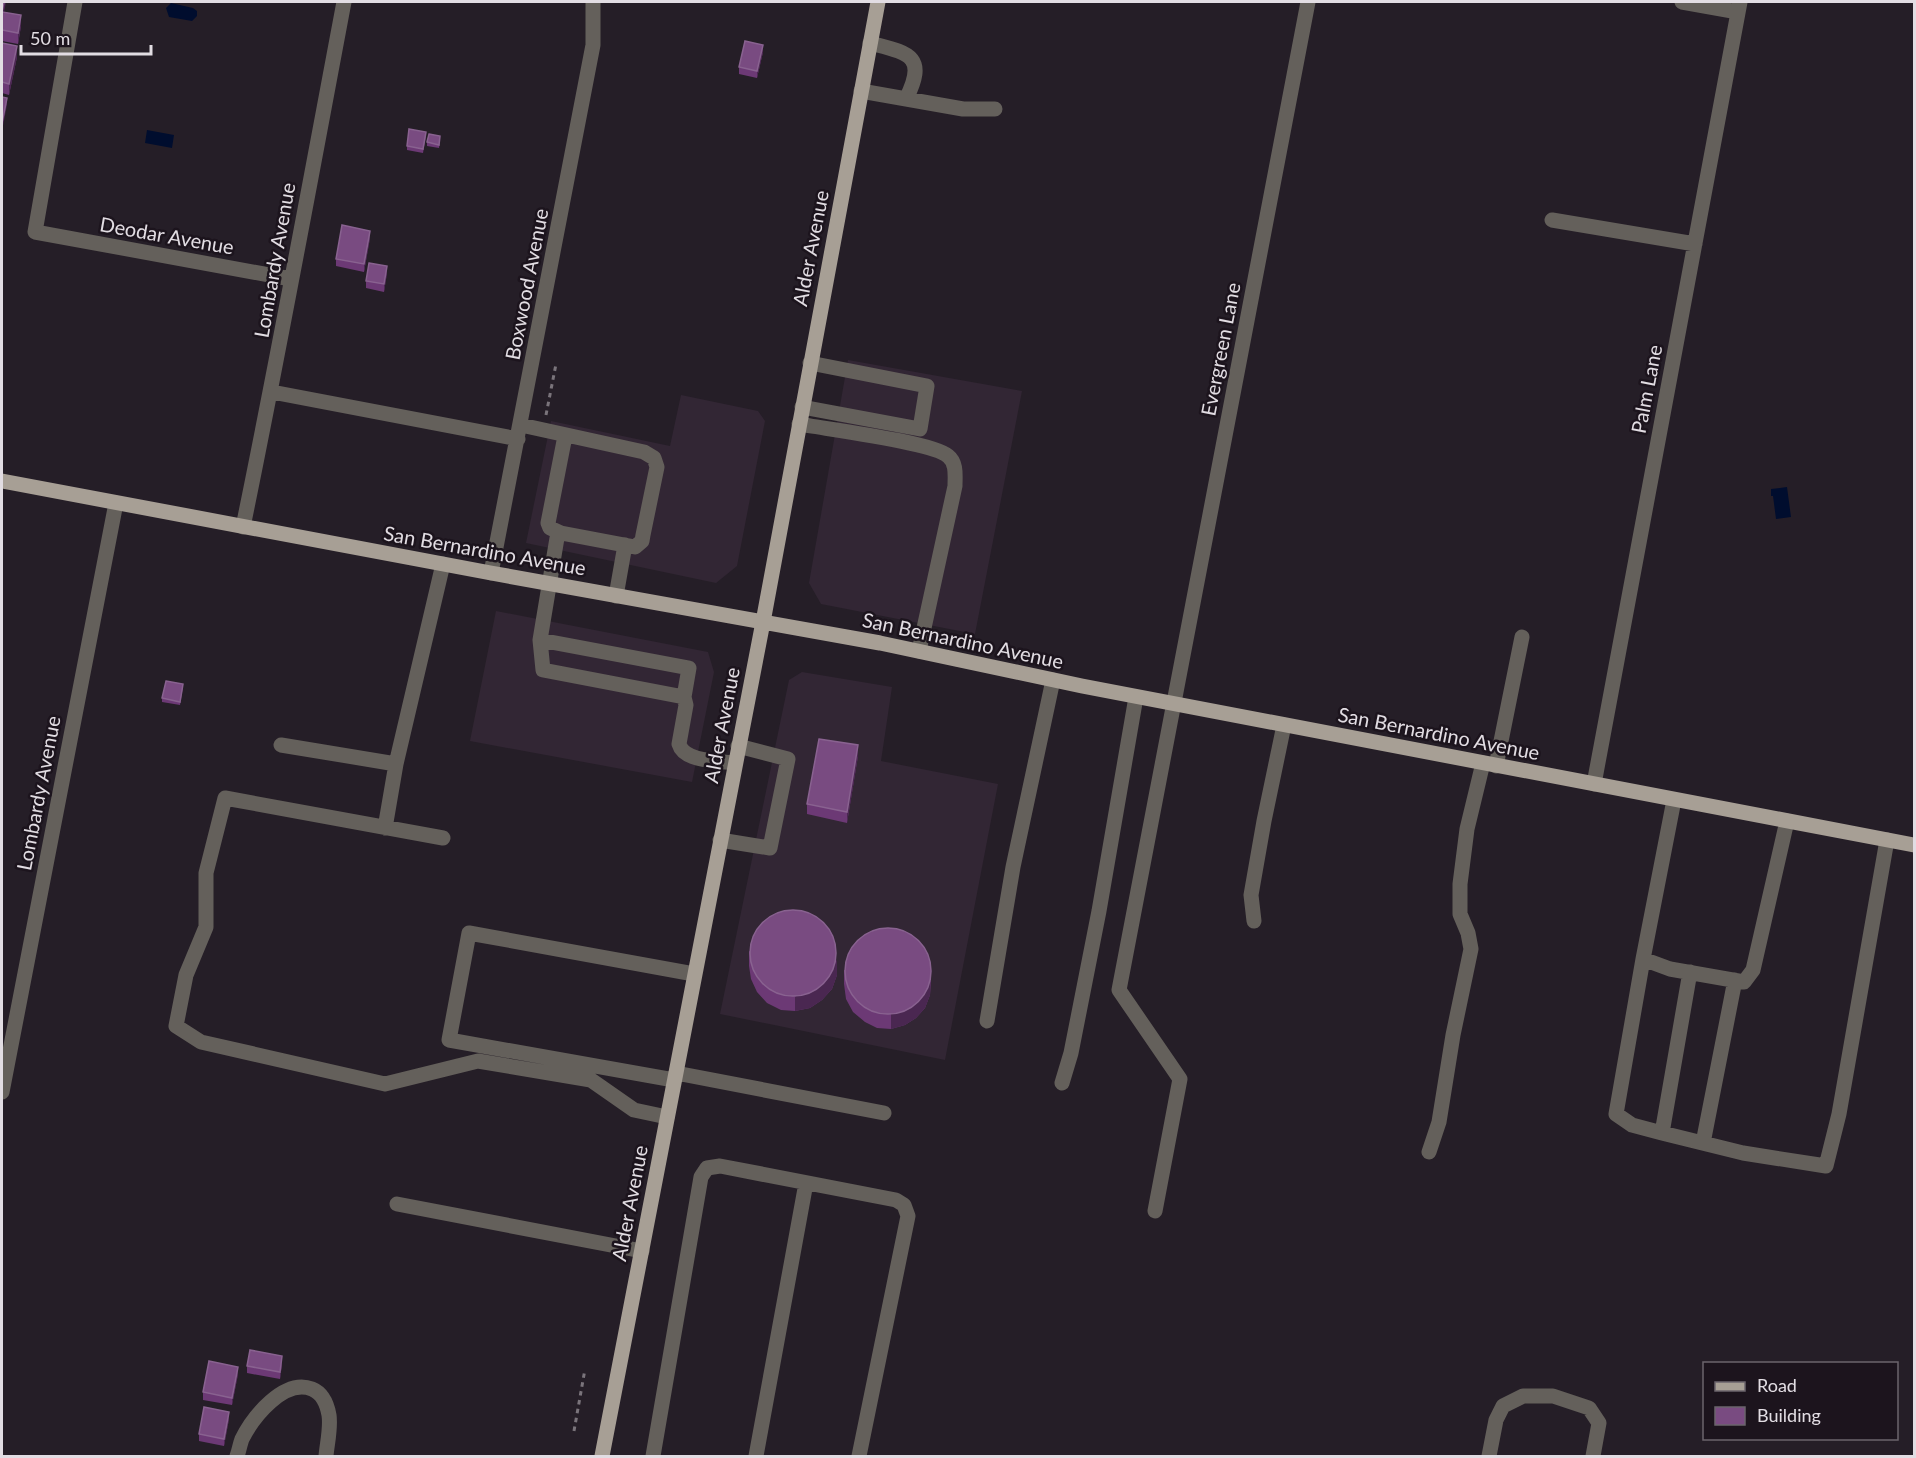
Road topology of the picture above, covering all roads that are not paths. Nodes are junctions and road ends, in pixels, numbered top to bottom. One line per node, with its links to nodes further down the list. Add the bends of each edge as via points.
1 (75, 2): 14 (street, Deodar Avenue, via 35,232)
2 (344, 2): 14 (street, Lombardy Avenue)
3 (593, 2): 19 (street, Boxwood Avenue, via 593,45)
4 (878, 2): 8 (main road, Alder Avenue)
5 (1308, 2): 37 (street, Evergreen Lane)
6 (1682, 2): 7 (street)
7 (1739, 7): 13 (street, Palm Lane)
8 (870, 43): 9 (main road, Alder Avenue); 10 (street, via 900,51 913,62 915,75)
9 (861, 91): 10 (street); 15 (main road, Alder Avenue)
10 (906, 99): 11 (street, via 963,109)
11 (995, 108)
12 (1552, 220): 13 (street)
13 (1695, 244): 44 (street, Palm Lane)
14 (291, 279): 16 (street, Lombardy Avenue)
15 (810, 363): 17 (main road, Alder Avenue); 17 (street, via 927,386 920,429)
16 (272, 392): 19 (street); 23 (street, Lombardy Avenue)
17 (802, 407): 18 (main road, Alder Avenue)
18 (799, 424): 30 (main road, Alder Avenue); 33 (street, via 927,446 948,456 955,468 955,486)
19 (520, 432): 20 (street); 27 (street, Boxwood Avenue)
20 (565, 436): 24 (street, via 548,523); 25 (street, via 644,452 657,462 642,541 635,547)
21 (2, 481): 22 (main road, San Bernardino Avenue)
22 (116, 503): 23 (main road, San Bernardino Avenue); 60 (street, Lombardy Avenue)
23 (243, 527): 26 (main road, San Bernardino Avenue)
24 (558, 532): 25 (street); 28 (street)
25 (625, 545): 29 (street)
26 (443, 564): 27 (main road, San Bernardino Avenue); 42 (street)
27 (491, 573): 28 (main road, San Bernardino Avenue)
28 (550, 584): 29 (main road, San Bernardino Avenue); 32 (street)
29 (616, 596): 30 (main road, San Bernardino Avenue)
30 (763, 622): 33 (main road, San Bernardino Avenue); 40 (main road, Alder Avenue)
31 (1522, 637): 43 (street)
32 (540, 640): 35 (street, via 543,670); 35 (street, via 689,668)
33 (919, 651): 34 (main road, San Bernardino Avenue)
34 (1053, 680): 36 (main road, San Bernardino Avenue); 57 (street, via 1013,867)
35 (684, 697): 41 (street, via 680,749 691,756)
36 (1136, 697): 37 (main road, San Bernardino Avenue); 59 (street, via 1099,912)
37 (1174, 704): 38 (main road, San Bernardino Avenue); 68 (street, Evergreen Lane, via 1119,990 1180,1079)
38 (1284, 725): 43 (main road, San Bernardino Avenue); 52 (street, via 1251,895)
39 (281, 745): 42 (street)
40 (738, 746): 41 (main road, Alder Avenue); 49 (street, via 788,759 770,848)
41 (735, 763): 49 (main road, Alder Avenue)
42 (396, 764): 47 (street)
43 (1490, 764): 44 (main road, San Bernardino Avenue); 65 (street, via 1467,830 1460,914 1471,949 1439,1122)
44 (1594, 784): 45 (main road, San Bernardino Avenue)
45 (1674, 800): 46 (main road, San Bernardino Avenue); 53 (street)
46 (1787, 821): 50 (main road, San Bernardino Avenue); 56 (street, via 1753,970 1744,981)
47 (385, 828): 48 (street); 62 (street, via 225,798 206,873 206,927 186,975 176,1026 201,1042 385,1084 478,1061 591,1080 634,1110)
48 (443, 838)
49 (720, 840): 55 (main road, Alder Avenue)
50 (1887, 840): 51 (main road, San Bernardino Avenue); 64 (street, via 1839,1114 1826,1166)
51 (1914, 845)
52 (1254, 921)
53 (1643, 959): 54 (street); 63 (street, via 1616,1114 1632,1125)
54 (1690, 972): 56 (street); 63 (street)
55 (694, 974): 58 (main road, Alder Avenue); 58 (street, via 469,933 449,1040)
56 (1735, 980): 64 (street)
57 (987, 1021)
58 (675, 1077): 61 (street); 62 (main road, Alder Avenue)
59 (1062, 1083)
60 (2, 1092)
61 (884, 1113)
62 (667, 1117): 69 (main road, Alder Avenue)
63 (1662, 1133): 64 (street)
64 (1702, 1142)
65 (1429, 1152)
66 (806, 1183): 73 (street, via 720,1166 707,1168 701,1177); 74 (street); 75 (street, via 896,1200 904,1205 908,1216)
67 (397, 1204): 69 (street)
68 (1155, 1210)
69 (642, 1251): 72 (main road, Alder Avenue)
70 (237, 1456): 71 (street, via 242,1439 272,1400 300,1386 320,1394 326,1404)
71 (326, 1456)
72 (602, 1456)
73 (653, 1456)
74 (756, 1456)
75 (859, 1456)
76 (1489, 1456): 77 (street, via 1503,1406 1523,1396 1553,1396 1588,1408 1599,1423)
77 (1593, 1456)

